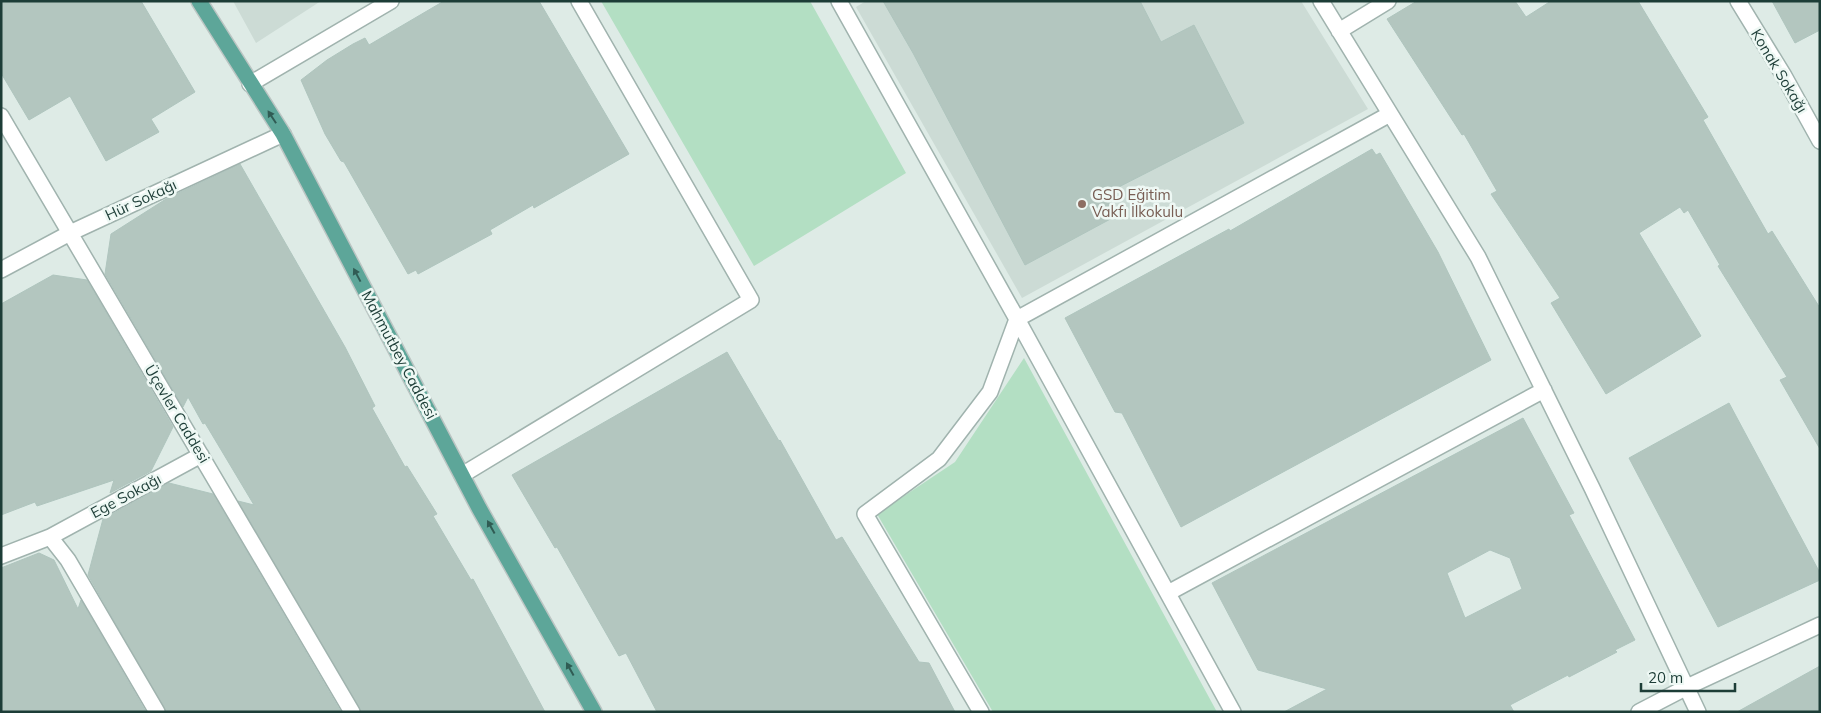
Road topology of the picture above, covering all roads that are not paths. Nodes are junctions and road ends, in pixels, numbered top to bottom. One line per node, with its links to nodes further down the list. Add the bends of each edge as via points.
1 (199, 1): 9 (main road, Mahmutbey Caddesi)
2 (391, 1): 9 (street)
3 (579, 1): 19 (street, via 751,300)
4 (839, 1): 16 (street)
5 (1321, 1): 8 (street)
6 (1388, 1): 8 (street)
7 (1738, 1): 13 (street, Konak Sokağı)
8 (1339, 31): 10 (street)
9 (250, 84): 12 (main road, Mahmutbey Caddesi, one-way to 9)
10 (1390, 114): 16 (street); 17 (street, via 1478,257)
11 (1, 116): 14 (street, Üçevler Caddesi)
12 (283, 134): 14 (street, Hür Sokağı); 19 (main road, Mahmutbey Caddesi, one-way to 12)
13 (1820, 141)
14 (70, 233): 15 (street, Hür Sokağı); 18 (street, Üçevler Caddesi)
15 (1, 270)
16 (1017, 319): 22 (street); 28 (street, via 990,392 939,459 865,514)
17 (1544, 390): 22 (street); 24 (street)
18 (201, 455): 20 (street, Ege Sokağı); 26 (street, Üçevler Caddesi)
19 (462, 475): 27 (main road, Mahmutbey Caddesi, one-way to 19)
20 (50, 537): 21 (street, Ege Sokağı); 25 (street, via 68,560)
21 (1, 556)
22 (1168, 593): 29 (street)
23 (1820, 625): 24 (street)
24 (1687, 687): 30 (street); 31 (street)
25 (157, 712)
26 (352, 712)
27 (594, 712)
28 (981, 712)
29 (1233, 712)
30 (1639, 712)
31 (1698, 712)

